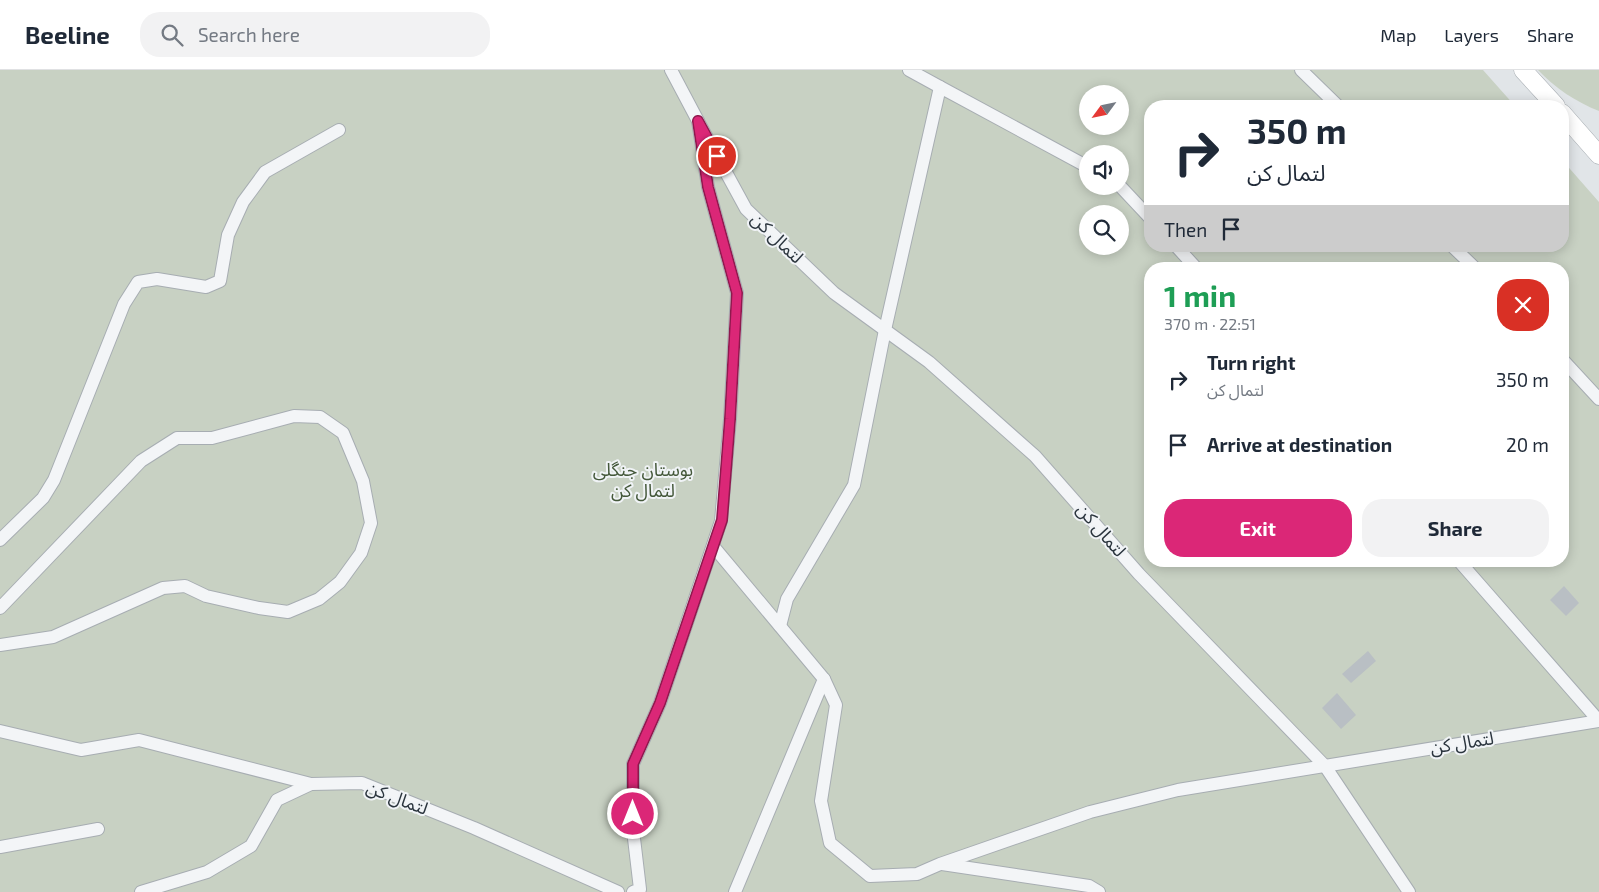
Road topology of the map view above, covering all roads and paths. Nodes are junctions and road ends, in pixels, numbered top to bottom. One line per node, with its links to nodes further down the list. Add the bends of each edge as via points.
1 (671, 70): 8 (street, لتمال کن)
2 (910, 70): 5 (street)
3 (1301, 70): 6 (street)
4 (1523, 70): 7 (main road)
5 (940, 87): 12 (street); 19 (street)
6 (1332, 100)
7 (1550, 100)
8 (698, 121): 19 (street, لتمال کن, via 746,209 834,293); 23 (street, لتمال کن, via 708,187 737,293 722,520)
9 (1569, 121): 11 (main road)
10 (340, 130): 22 (street, via 265,172 243,202 228,235 220,281 206,287 157,279 138,282 124,304 54,480 43,498)
11 (1599, 155)
12 (1079, 162)
13 (1128, 195): 14 (street)
14 (1144, 212)
15 (1182, 252): 17 (street)
16 (1458, 252): 18 (street)
17 (1191, 262)
18 (1469, 262)
19 (885, 330): 26 (street, via 854,485 787,599); 31 (street, لتمال کن, via 929,362 1035,456 1139,574)
20 (1569, 367): 21 (street)
21 (1599, 399)
22 (0, 540)
23 (713, 546): 26 (street, لتمال کن); 36 (street, لتمال کن, via 660,703 633,764 633,830)
24 (1464, 567): 29 (street, لتمال کن)
25 (0, 608): 27 (street, via 141,461 177,438 212,438 294,416 320,417 343,433 363,482 371,523 362,553 340,582 319,599 288,612 206,596 186,586 163,588 54,637)
26 (780, 626): 28 (street, لتمال کن)
27 (0, 645)
28 (824, 678): 35 (street, لتمال کن, via 836,705 821,801 830,843 870,876 916,874); 39 (street)
29 (1599, 721): 31 (street, لتمال کن)
30 (0, 731): 32 (street, via 81,750 139,740)
31 (1325, 766): 35 (street, لتمال کن, via 1178,790 1099,810); 41 (street, لتمال کن)
32 (311, 784): 37 (street, لتمال کن, via 277,800 252,846 206,872); 38 (street, لتمال کن, via 362,783)
33 (98, 828): 34 (street)
34 (0, 848)
35 (940, 864): 40 (street, via 1089,886)
36 (638, 891)
37 (141, 892)
38 (618, 892)
39 (734, 892)
40 (1099, 892)
41 (1409, 892)

